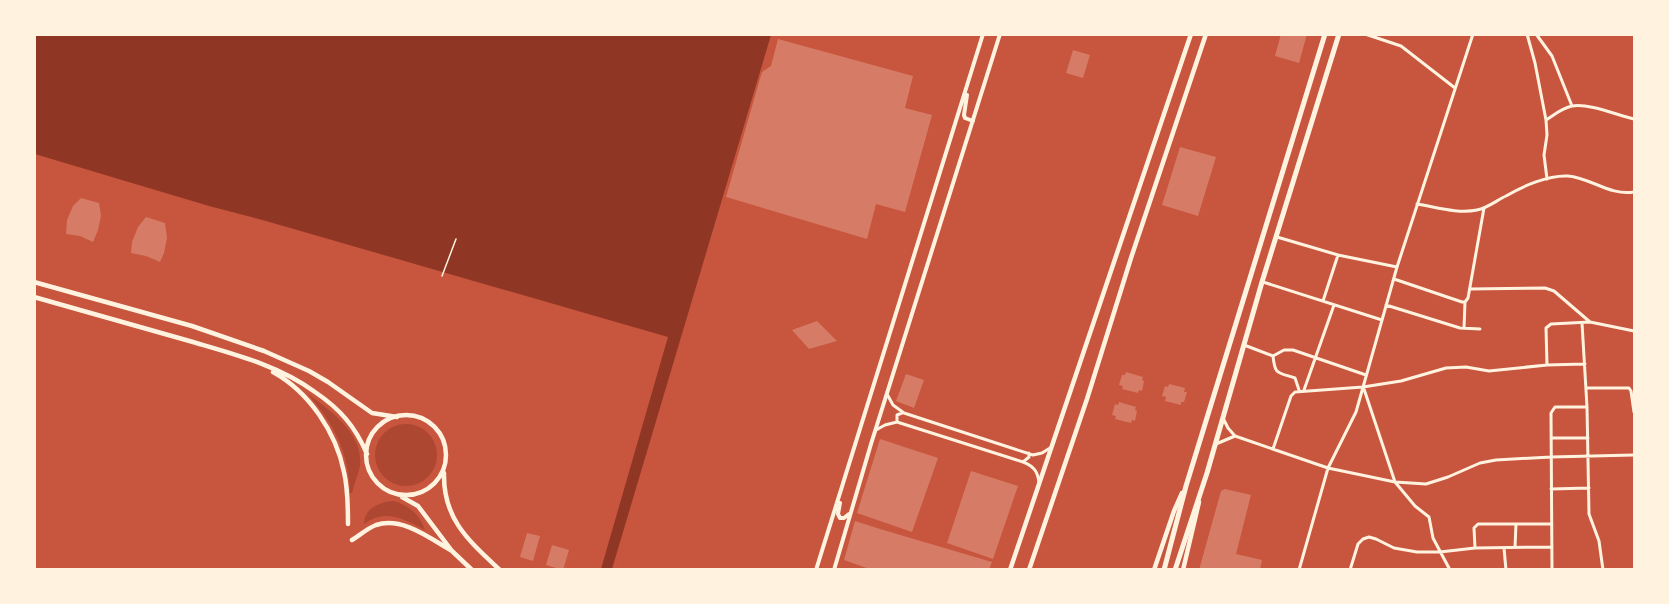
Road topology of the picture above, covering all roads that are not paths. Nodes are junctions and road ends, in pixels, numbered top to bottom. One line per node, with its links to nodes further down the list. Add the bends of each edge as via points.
1 (983, 34): 11 (street)
2 (1000, 34): 16 (street)
3 (1191, 34): 62 (main road)
4 (1206, 34): 97 (main road)
5 (1325, 34): 75 (highway)
6 (1339, 34): 21 (highway)
7 (1365, 34): 12 (street, via 1401,46)
8 (1473, 34): 12 (street)
9 (1527, 34): 15 (street)
10 (1536, 34): 13 (street, via 1552,56)
11 (970, 76): 16 (street, via 964,115); 72 (street)
12 (1455, 88): 19 (street)
13 (1572, 106): 14 (street); 15 (street)
14 (1635, 119)
15 (1546, 120): 17 (street)
16 (973, 121): 50 (street)
17 (1547, 179): 18 (street, via 1568,176 1607,189); 20 (street)
18 (1635, 192)
19 (1417, 204): 20 (street, via 1464,211); 23 (street)
20 (1484, 208): 27 (street)
21 (1275, 236): 22 (street); 26 (highway)
22 (1338, 255): 23 (street); 29 (street)
23 (1397, 267): 24 (street)
24 (1394, 279): 30 (street); 32 (street)
25 (34, 282): 54 (main road, via 192,326 264,351 309,371 372,413)
26 (1262, 282): 29 (street); 39 (highway)
27 (1470, 289): 30 (street); 34 (street, via 1545,288 1554,291)
28 (34, 297): 42 (main road)
29 (1323, 301): 31 (street)
30 (1465, 302): 36 (street)
31 (1334, 304): 33 (street); 41 (street)
32 (1386, 305): 33 (street); 36 (street)
33 (1382, 320): 45 (street)
34 (1590, 322): 35 (street); 38 (street)
35 (1581, 323): 43 (street); 44 (street, via 1546,328)
36 (1464, 328): 37 (street)
37 (1480, 329)
38 (1635, 331)
39 (1244, 345): 40 (street); 55 (highway)
40 (1273, 356): 41 (street, via 1293,350); 49 (street, via 1276,371 1295,378)
41 (1316, 358): 45 (street); 48 (street)
42 (258, 363): 65 (main road, via 298,381 333,405 359,435); 81 (main road, via 297,390 327,428 344,473)
43 (1585, 364): 44 (street); 47 (street)
44 (1547, 365): 46 (street, via 1488,371 1446,369)
45 (1366, 375): 46 (street)
46 (1363, 387): 48 (street); 70 (street, via 1356,412); 73 (street)
47 (1586, 388): 51 (street); 52 (street, via 1629,388)
48 (1304, 390): 49 (street)
49 (1299, 391): 63 (street, via 1291,396)
50 (887, 394): 53 (street); 57 (street)
51 (1587, 407): 59 (street, via 1553,408); 60 (street)
52 (1635, 412)
53 (904, 413): 56 (street, via 897,416); 64 (street)
54 (397, 417): 65 (main road, via 375,430); 71 (main road, via 418,417 440,433 447,458)
55 (1223, 418): 58 (street); 61 (highway)
56 (897, 422): 57 (street); 69 (street)
57 (876, 430): 80 (street)
58 (1235, 436): 61 (street); 63 (street)
59 (1551, 438): 60 (street); 68 (street)
60 (1588, 438): 67 (street)
61 (1216, 444): 78 (highway)
62 (1052, 447): 64 (street, via 1042,453); 74 (main road)
63 (1273, 449): 70 (street)
64 (1029, 453): 69 (street)
65 (366, 454): 79 (main road, via 375,480)
66 (1635, 455): 67 (street)
67 (1588, 456): 68 (street); 76 (street)
68 (1551, 457): 73 (street, via 1480,463 1426,484); 77 (street)
69 (1023, 462): 74 (street, via 1038,474)
70 (1328, 468): 73 (street); 102 (street)
71 (444, 470): 79 (main road, via 428,489 416,494); 93 (main road, via 447,504 453,519)
72 (844, 482): 80 (street, via 840,518); 94 (street)
73 (1395, 482): 90 (street, via 1429,517)
74 (1039, 486): 96 (main road)
75 (1186, 486): 98 (main road); 99 (highway)
76 (1589, 488): 77 (street); 106 (street, via 1589,514 1599,541)
77 (1551, 489): 83 (street)
78 (1202, 491): 100 (highway); 101 (main road)
79 (397, 494): 89 (main road, via 418,506)
80 (851, 511): 95 (street)
81 (348, 524)
82 (1516, 524): 83 (street); 86 (street); 87 (street, via 1476,525)
83 (1552, 524): 85 (street)
84 (352, 540): 89 (main road, via 375,525 400,524)
85 (1552, 546): 86 (street); 105 (street)
86 (1515, 547): 88 (street)
87 (1475, 548): 88 (street); 90 (street)
88 (1504, 548): 104 (street)
89 (452, 551): 92 (main road)
90 (1440, 552): 91 (street); 103 (street, via 1394,548 1366,538 1358,544)
91 (1449, 568)
92 (472, 570)
93 (500, 570)
94 (816, 570)
95 (834, 570)
96 (1010, 570)
97 (1029, 570)
98 (1154, 570)
99 (1164, 570)
100 (1175, 570)
101 (1183, 570)
102 (1299, 570)
103 (1350, 570)
104 (1506, 570)
105 (1552, 570)
106 (1603, 570)

